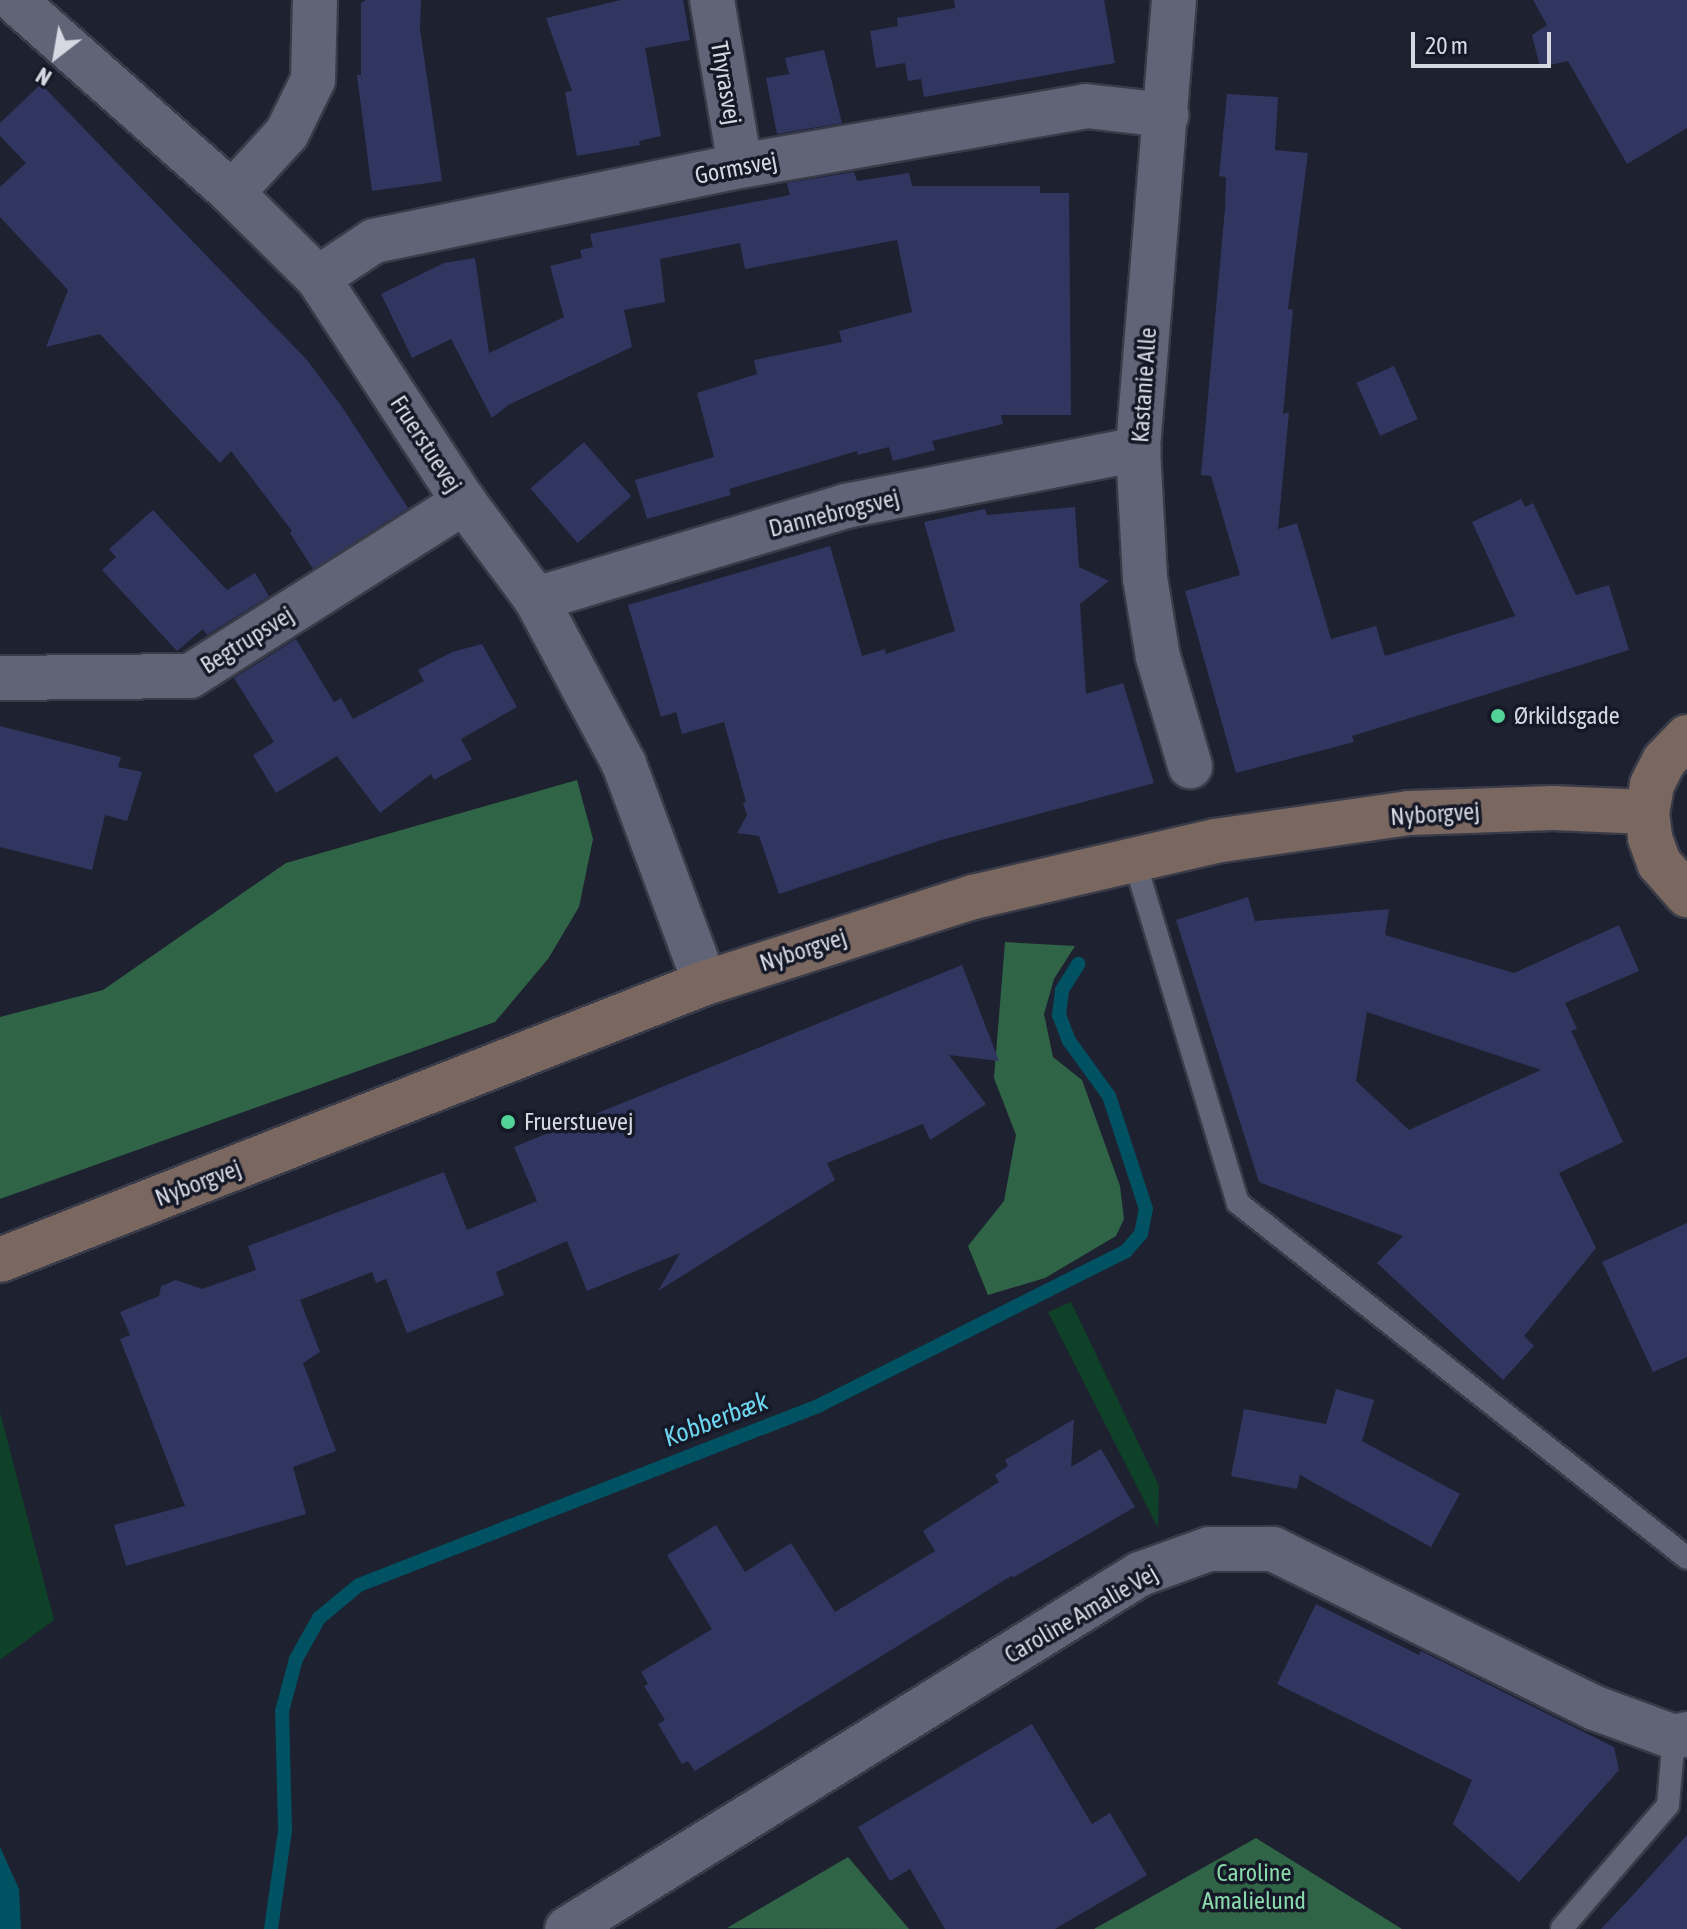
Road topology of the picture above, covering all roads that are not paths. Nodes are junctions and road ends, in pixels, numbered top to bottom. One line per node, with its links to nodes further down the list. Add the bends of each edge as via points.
1 (14, 0): 7 (street, Fruerstuevej)
2 (315, 0): 7 (street, via 313,80 287,133)
3 (712, 0): 6 (street, Thyrasvej)
4 (1174, 0): 5 (street, Kastanie Alle)
5 (1166, 115): 6 (street, Gormsvej, via 1086,106); 9 (street, Kastanie Alle)
6 (740, 166): 8 (street, Gormsvej, via 374,241)
7 (232, 193): 8 (street, Fruerstuevej)
8 (318, 278): 10 (street, Fruerstuevej)
9 (1138, 449): 11 (street, Dannebrogsvej, via 846,506); 14 (street, Kastanie Alle, via 1145,578 1158,657)
10 (464, 502): 11 (street, Fruerstuevej); 12 (street, Begtrupsvej, via 190,676)
11 (536, 599): 18 (street, Fruerstuevej, via 624,764)
12 (0, 678)
13 (1687, 737): 15 (street, via 1664,761)
14 (1190, 766)
15 (1647, 812): 16 (street, Nyborgvej, via 1553,808 1409,813 1215,841); 17 (street, via 1659,863)
16 (1134, 859): 18 (street, Nyborgvej, via 973,897); 20 (lane, via 1238,1203)
17 (1687, 895)
18 (705, 983): 19 (street, Nyborgvej)
19 (0, 1260)
20 (1687, 1558)
21 (1680, 1736): 22 (lane, Caroline Amalie Vej, via 1668,1805); 23 (street, Caroline Amalie Vej, via 1595,1708 1273,1549 1209,1549 1140,1574)
22 (1562, 1928)
23 (567, 1929)

